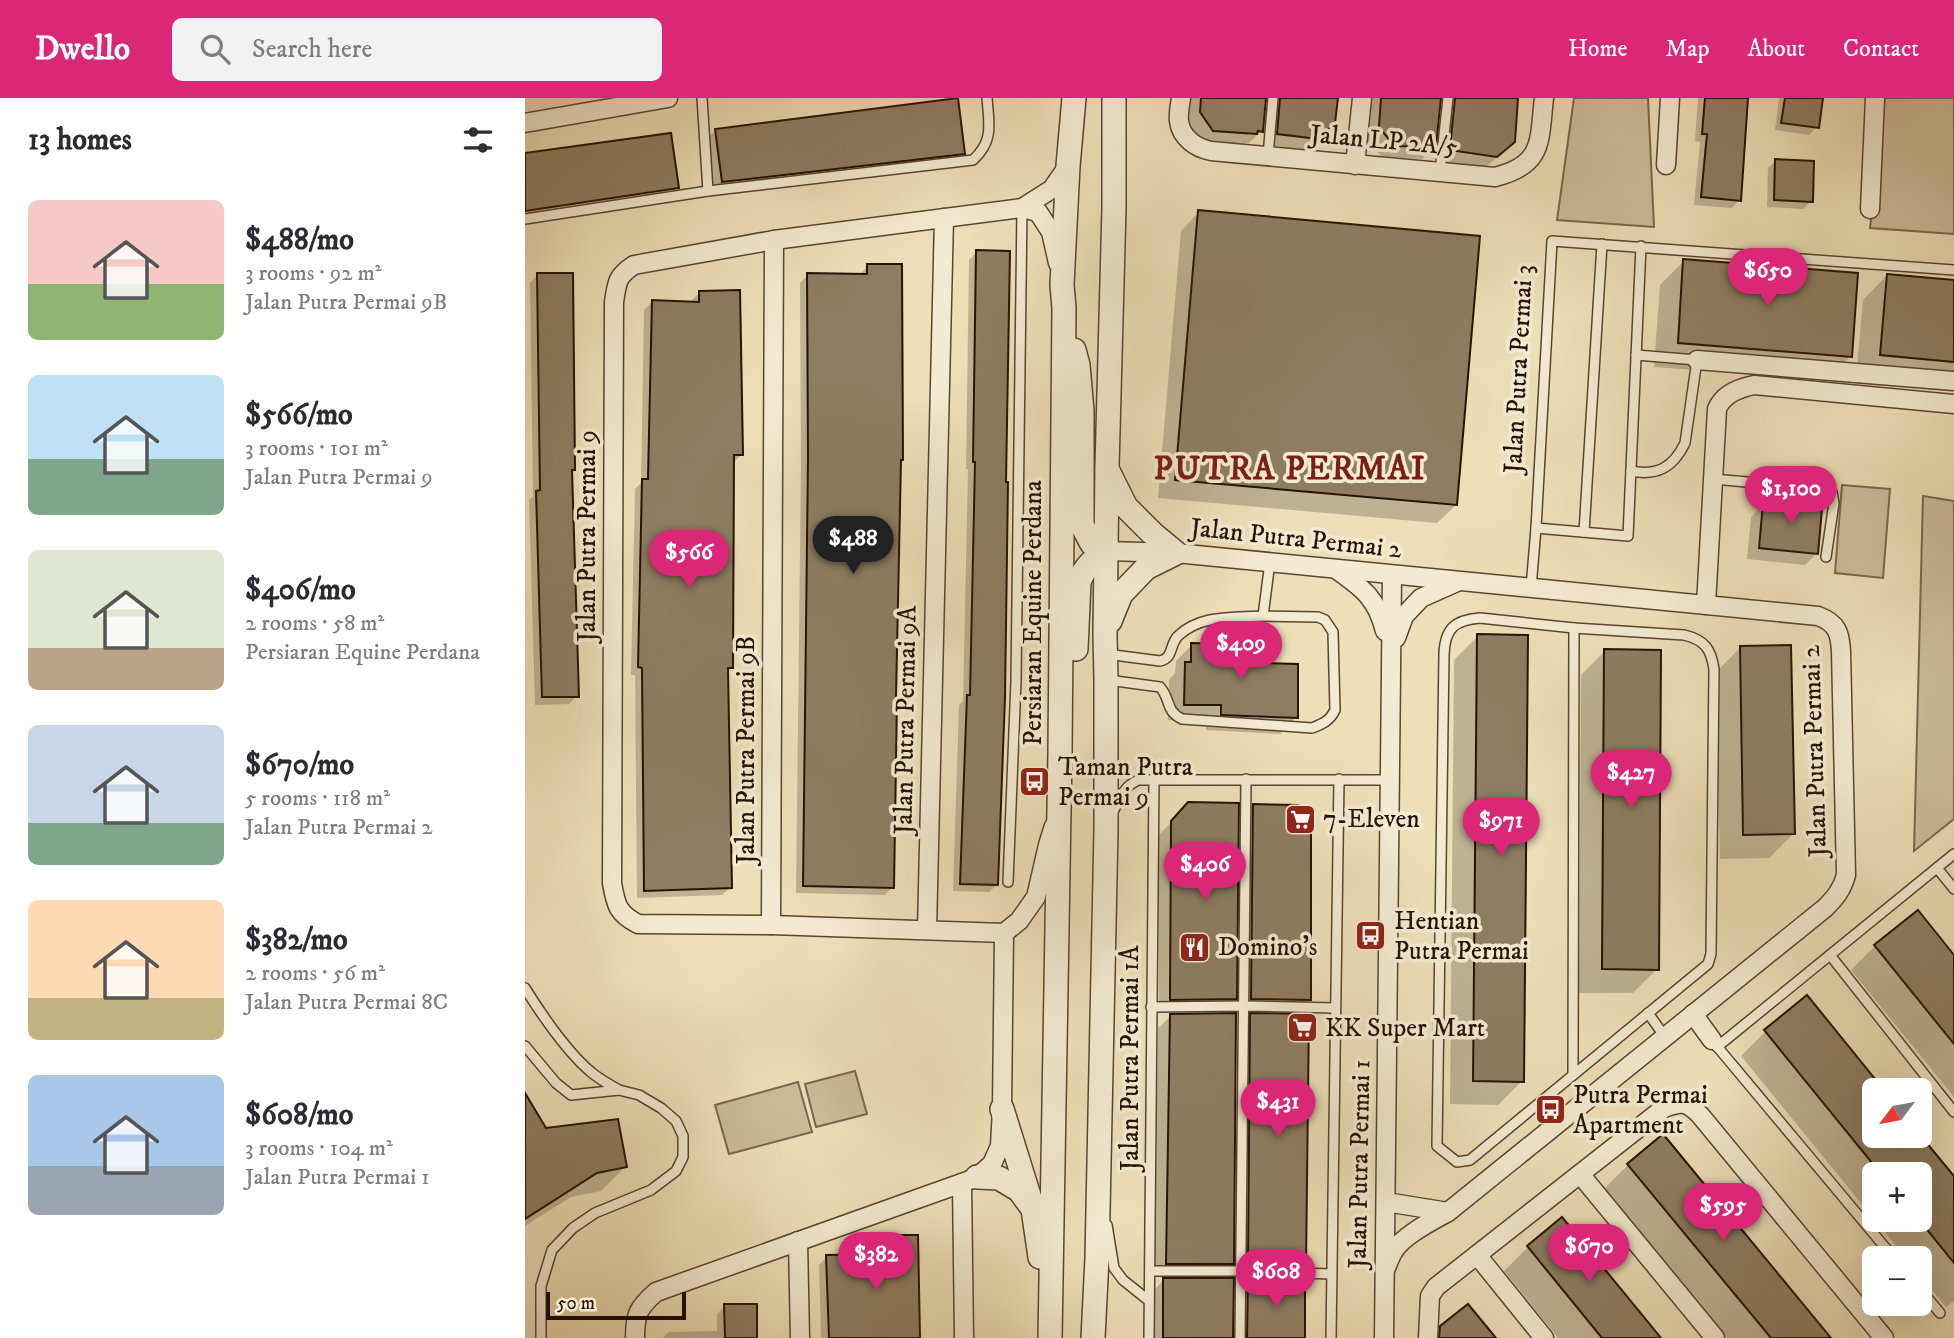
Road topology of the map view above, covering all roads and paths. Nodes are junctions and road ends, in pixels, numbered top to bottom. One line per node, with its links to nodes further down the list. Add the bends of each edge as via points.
1 (668, 98): 13 (street)
2 (702, 98): 20 (lane)
3 (987, 98): 20 (lane, via 989,134 983,151 972,160)
4 (1074, 98): 18 (street, Persiaran Equine Perdana)
5 (1114, 98): 35 (street)
6 (1181, 98): 15 (street, Jalan LP 2A/5, via 1179,122 1199,148)
7 (1272, 98): 15 (lane)
8 (1362, 98): 16 (street)
9 (1448, 98): 19 (lane)
10 (1544, 98): 19 (street, Jalan LP 2A/5, via 1538,145 1523,167 1495,177)
11 (1670, 98): 17 (street)
12 (1875, 98): 22 (street)
13 (588, 106): 14 (street)
14 (525, 123)
15 (1268, 156): 16 (street, Jalan LP 2A/5)
16 (1355, 164): 19 (street, Jalan LP 2A/5)
17 (1666, 165)
18 (1067, 166): 21 (street, via 1052,189); 29 (street, Persiaran Equine Perdana)
19 (1440, 172)
20 (708, 191): 24 (lane)
21 (1022, 208): 23 (street, Jalan Putra Permai 9); 29 (street, via 1038,212 1051,232); 63 (lane, via 1016,681)
22 (1870, 209)
23 (944, 218): 25 (street, Jalan Putra Permai 9); 66 (street, Jalan Putra Permai 9A)
24 (525, 219)
25 (774, 240): 65 (street, Jalan Putra Permai 9B); 65 (street, Jalan Putra Permai 9, via 635,265 617,282 614,302 612,883 616,904 638,924)
26 (1602, 244): 27 (lane, Jalan Putra Permai 3); 38 (lane, Jalan Putra Permai 3, via 1552,241); 39 (lane)
27 (1641, 246): 28 (lane, Jalan Putra Permai 3); 31 (lane)
28 (1954, 270)
29 (1062, 285): 30 (street, Persiaran Equine Perdana)
30 (1064, 308): 40 (street, via 1078,365 1082,411 1082,525 1092,544); 54 (street, Persiaran Equine Perdana)
31 (1636, 355): 32 (lane); 36 (lane)
32 (1697, 360): 33 (street); 36 (lane, via 1685,443 1679,455 1656,472)
33 (1954, 381)
34 (1954, 404): 37 (street, via 1745,387 1727,396 1717,410)
35 (1107, 467): 40 (street); 41 (street, via 1126,507)
36 (1630, 471): 39 (lane, via 1627,536)
37 (1713, 479): 42 (lane, via 1827,489 1834,503); 48 (street)
38 (1536, 528): 39 (lane); 47 (lane, Jalan Putra Permai 3)
39 (1584, 532)
40 (1107, 551): 41 (street, Jalan Putra Permai 2); 51 (street); 54 (street, via 1089,562 1079,582 1075,689)
41 (1176, 554): 43 (street, Jalan Putra Permai 2); 51 (street, via 1146,568 1121,594)
42 (1826, 557)
43 (1270, 562): 44 (street, Jalan Putra Permai 2); 49 (lane)
44 (1335, 569): 45 (street, Jalan Putra Permai 2); 52 (street, Jalan Putra Permai 1, via 1359,585 1380,610)
45 (1392, 575): 46 (street, Jalan Putra Permai 2); 52 (street, Jalan Putra Permai 1)
46 (1460, 581): 47 (street, Jalan Putra Permai 2); 52 (street, Jalan Putra Permai 1, via 1421,598 1404,616)
47 (1531, 588): 48 (street, Jalan Putra Permai 2)
48 (1706, 605): 74 (street, Jalan Putra Permai 2, via 1818,616 1837,630 1846,875 1825,908)
49 (1263, 616): 51 (lane, via 1201,622 1179,635 1166,660); 53 (lane, via 1318,617 1330,625 1335,710 1323,724 1312,728 1182,719 1174,715 1160,687)
50 (1574, 628): 73 (lane, via 1684,635 1705,645 1712,657 1711,954 1708,964); 78 (lane); 78 (lane, via 1480,618 1455,625 1445,640 1437,1146 1457,1162 1470,1160)
51 (1105, 644): 53 (street)
52 (1391, 655): 58 (street, Jalan Putra Permai 1)
53 (1106, 680): 60 (street)
54 (1060, 752): 59 (street, Persiaran Equine Perdana)
55 (1154, 779): 56 (lane); 60 (lane, via 1129,784); 71 (lane, Jalan Putra Permai 1A)
56 (1246, 779): 57 (lane); 70 (lane)
57 (1339, 779): 58 (lane); 72 (lane)
58 (1390, 780): 85 (street, Jalan Putra Permai 1)
59 (1059, 811): 67 (street, via 1036,897); 98 (street, Persiaran Equine Perdana)
60 (1106, 829): 84 (street)
61 (1954, 854): 62 (lane)
62 (1937, 868): 64 (lane); 68 (lane)
63 (1008, 882)
64 (1954, 889)
65 (771, 925): 66 (street, Jalan Putra Permai 9)
66 (927, 930): 67 (street, Jalan Putra Permai 9)
67 (1004, 933): 80 (street)
68 (1830, 955): 76 (lane); 81 (lane)
69 (525, 988): 79 (lane, via 590,1072)
70 (1244, 1006): 71 (lane); 72 (lane); 92 (lane)
71 (1151, 1007): 93 (lane, Jalan Putra Permai 1A)
72 (1335, 1008): 94 (lane)
73 (1648, 1013): 75 (lane); 78 (lane)
74 (1693, 1014): 75 (street, Jalan Putra Permai 2); 76 (street)
75 (1665, 1037): 87 (street, Jalan Putra Permai 2)
76 (1715, 1043): 89 (lane)
77 (525, 1046): 79 (lane, via 571,1095)
78 (1573, 1075)
79 (619, 1090): 99 (lane, via 639,1096 676,1121 683,1136 683,1157 676,1171 651,1190 595,1213 552,1250 541,1286)
80 (1002, 1109): 83 (street, via 1000,1146 992,1164); 86 (street)
81 (1954, 1112)
82 (1580, 1174): 90 (street); 110 (street); 111 (street, via 1664,1108 1690,1104)
83 (970, 1180): 86 (street, via 999,1178 1019,1190); 88 (street); 102 (street)
84 (1098, 1200): 95 (lane, via 1114,1268); 103 (street)
85 (1386, 1202): 87 (street); 91 (street, Jalan Putra Permai 1)
86 (1033, 1209): 98 (street)
87 (1448, 1212): 91 (street, Jalan Putra Permai 2, via 1394,1250)
88 (799, 1241): 100 (street, via 656,1292 641,1305); 101 (street)
89 (1884, 1246)
90 (1477, 1255): 108 (street, via 1430,1296); 109 (street)
91 (1386, 1268): 107 (street, Jalan Putra Permai 1)
92 (1241, 1270): 93 (lane); 94 (lane); 105 (lane)
93 (1150, 1271): 95 (lane, Jalan Putra Permai 1A)
94 (1331, 1274): 106 (lane)
95 (1148, 1300): 104 (lane, Jalan Putra Permai 1A)
96 (1932, 1303): 97 (lane)
97 (1940, 1312)
98 (1050, 1332)
99 (541, 1338)
100 (635, 1338)
101 (800, 1338)
102 (964, 1338)
103 (1093, 1338)
104 (1149, 1338)
105 (1240, 1338)
106 (1331, 1338)
107 (1384, 1338)
108 (1428, 1338)
109 (1544, 1338)
110 (1715, 1338)
111 (1884, 1338)

